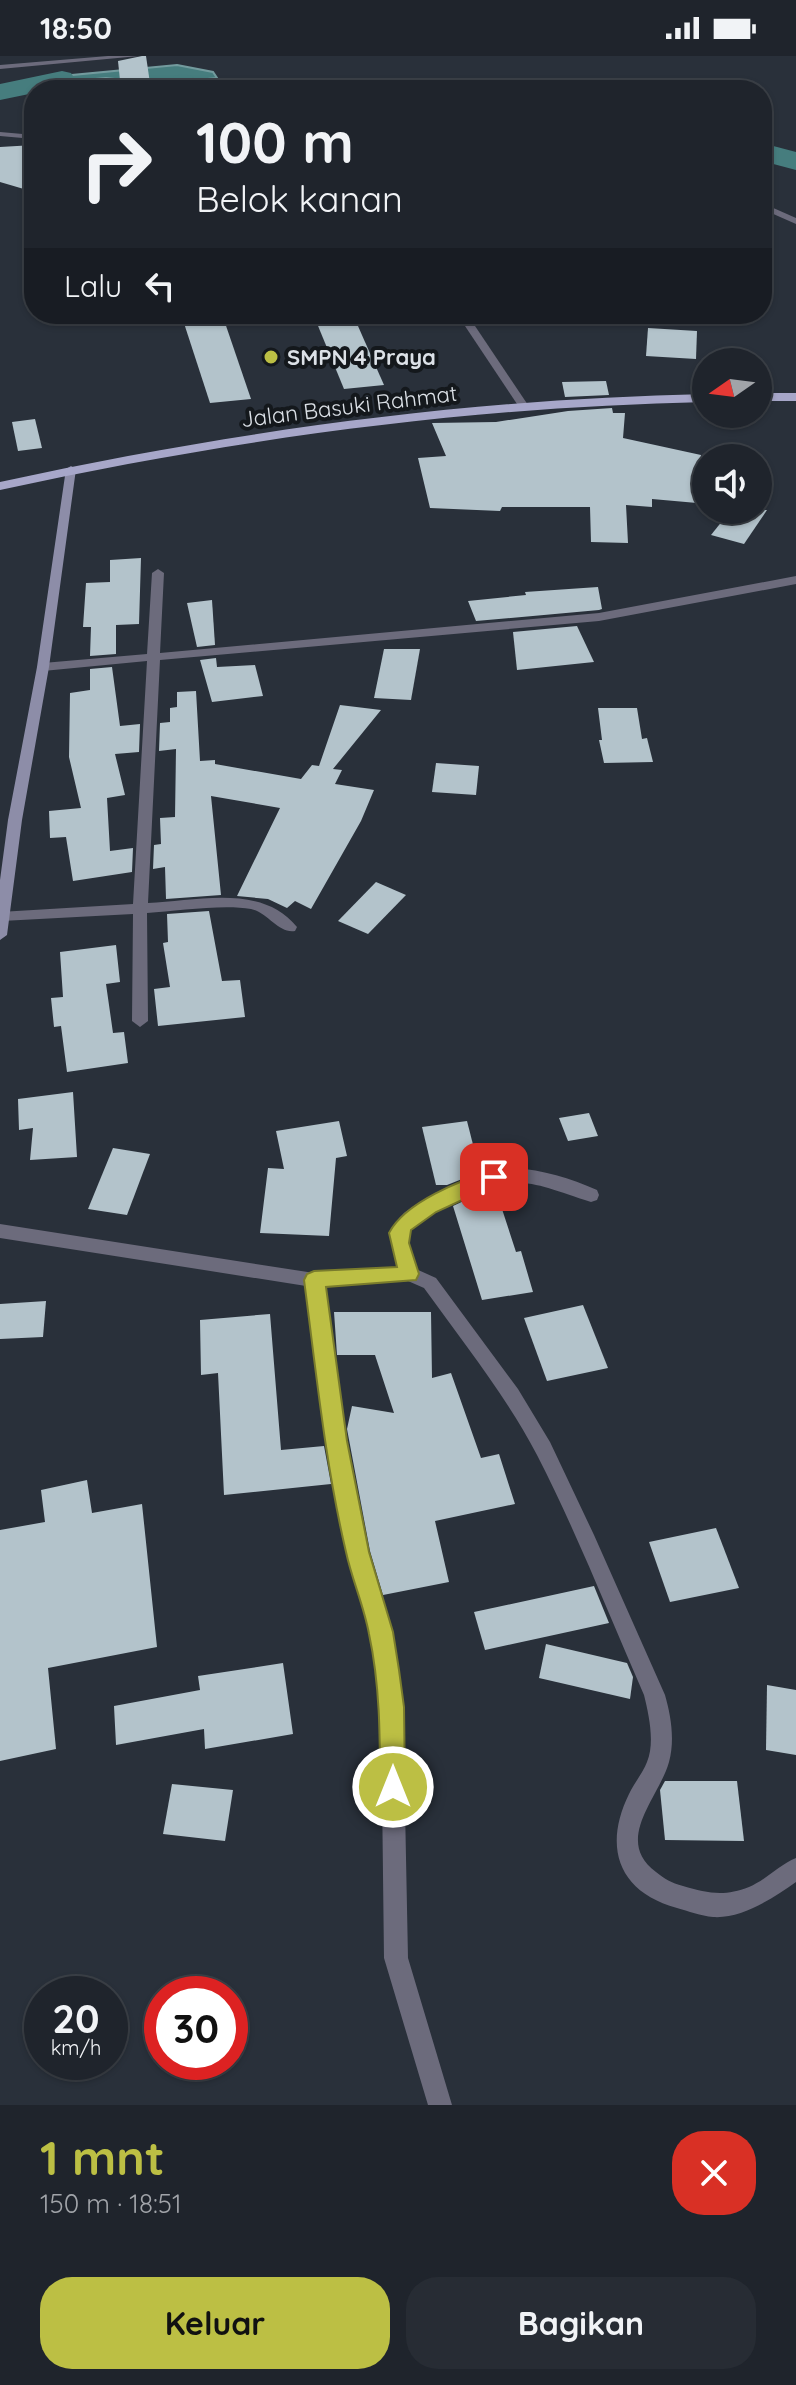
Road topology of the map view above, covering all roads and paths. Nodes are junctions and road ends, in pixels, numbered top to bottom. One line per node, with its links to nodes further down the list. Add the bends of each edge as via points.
1 (135, 56): 2 (street)
2 (0, 67)
3 (0, 134): 4 (street)
4 (24, 136)
5 (772, 210): 6 (street)
6 (796, 221)
7 (469, 324): 11 (street)
8 (772, 397): 9 (main road)
9 (796, 397)
10 (692, 399): 11 (main road, Jalan Basuki Rahmat)
11 (523, 405): 12 (main road, Jalan Basuki Rahmat, via 310,429)
12 (71, 469): 13 (main road, Jalan Basuki Rahmat); 17 (main road)
13 (0, 486)
14 (158, 573): 16 (street)
15 (796, 580): 16 (street, via 599,617)
16 (155, 657): 17 (street); 18 (street)
17 (43, 667): 19 (main road)
18 (140, 910): 19 (street); 20 (street, via 249,903 264,907); 22 (street)
19 (2, 916): 21 (main road)
20 (290, 927)
21 (0, 935)
22 (140, 1021)
23 (591, 1195): 25 (street, via 533,1178 484,1180 404,1224 399,1243)
24 (0, 1231): 26 (street)
25 (409, 1274): 26 (street); 27 (street, via 430,1283 439,1294 543,1448 645,1673 660,1716 661,1742 657,1766 629,1823 626,1841 637,1872 665,1893 714,1906 754,1897)
26 (314, 1280): 28 (street, via 336,1441 357,1552 381,1632 392,1707 396,1958)
27 (796, 1869)
28 (440, 2105)

